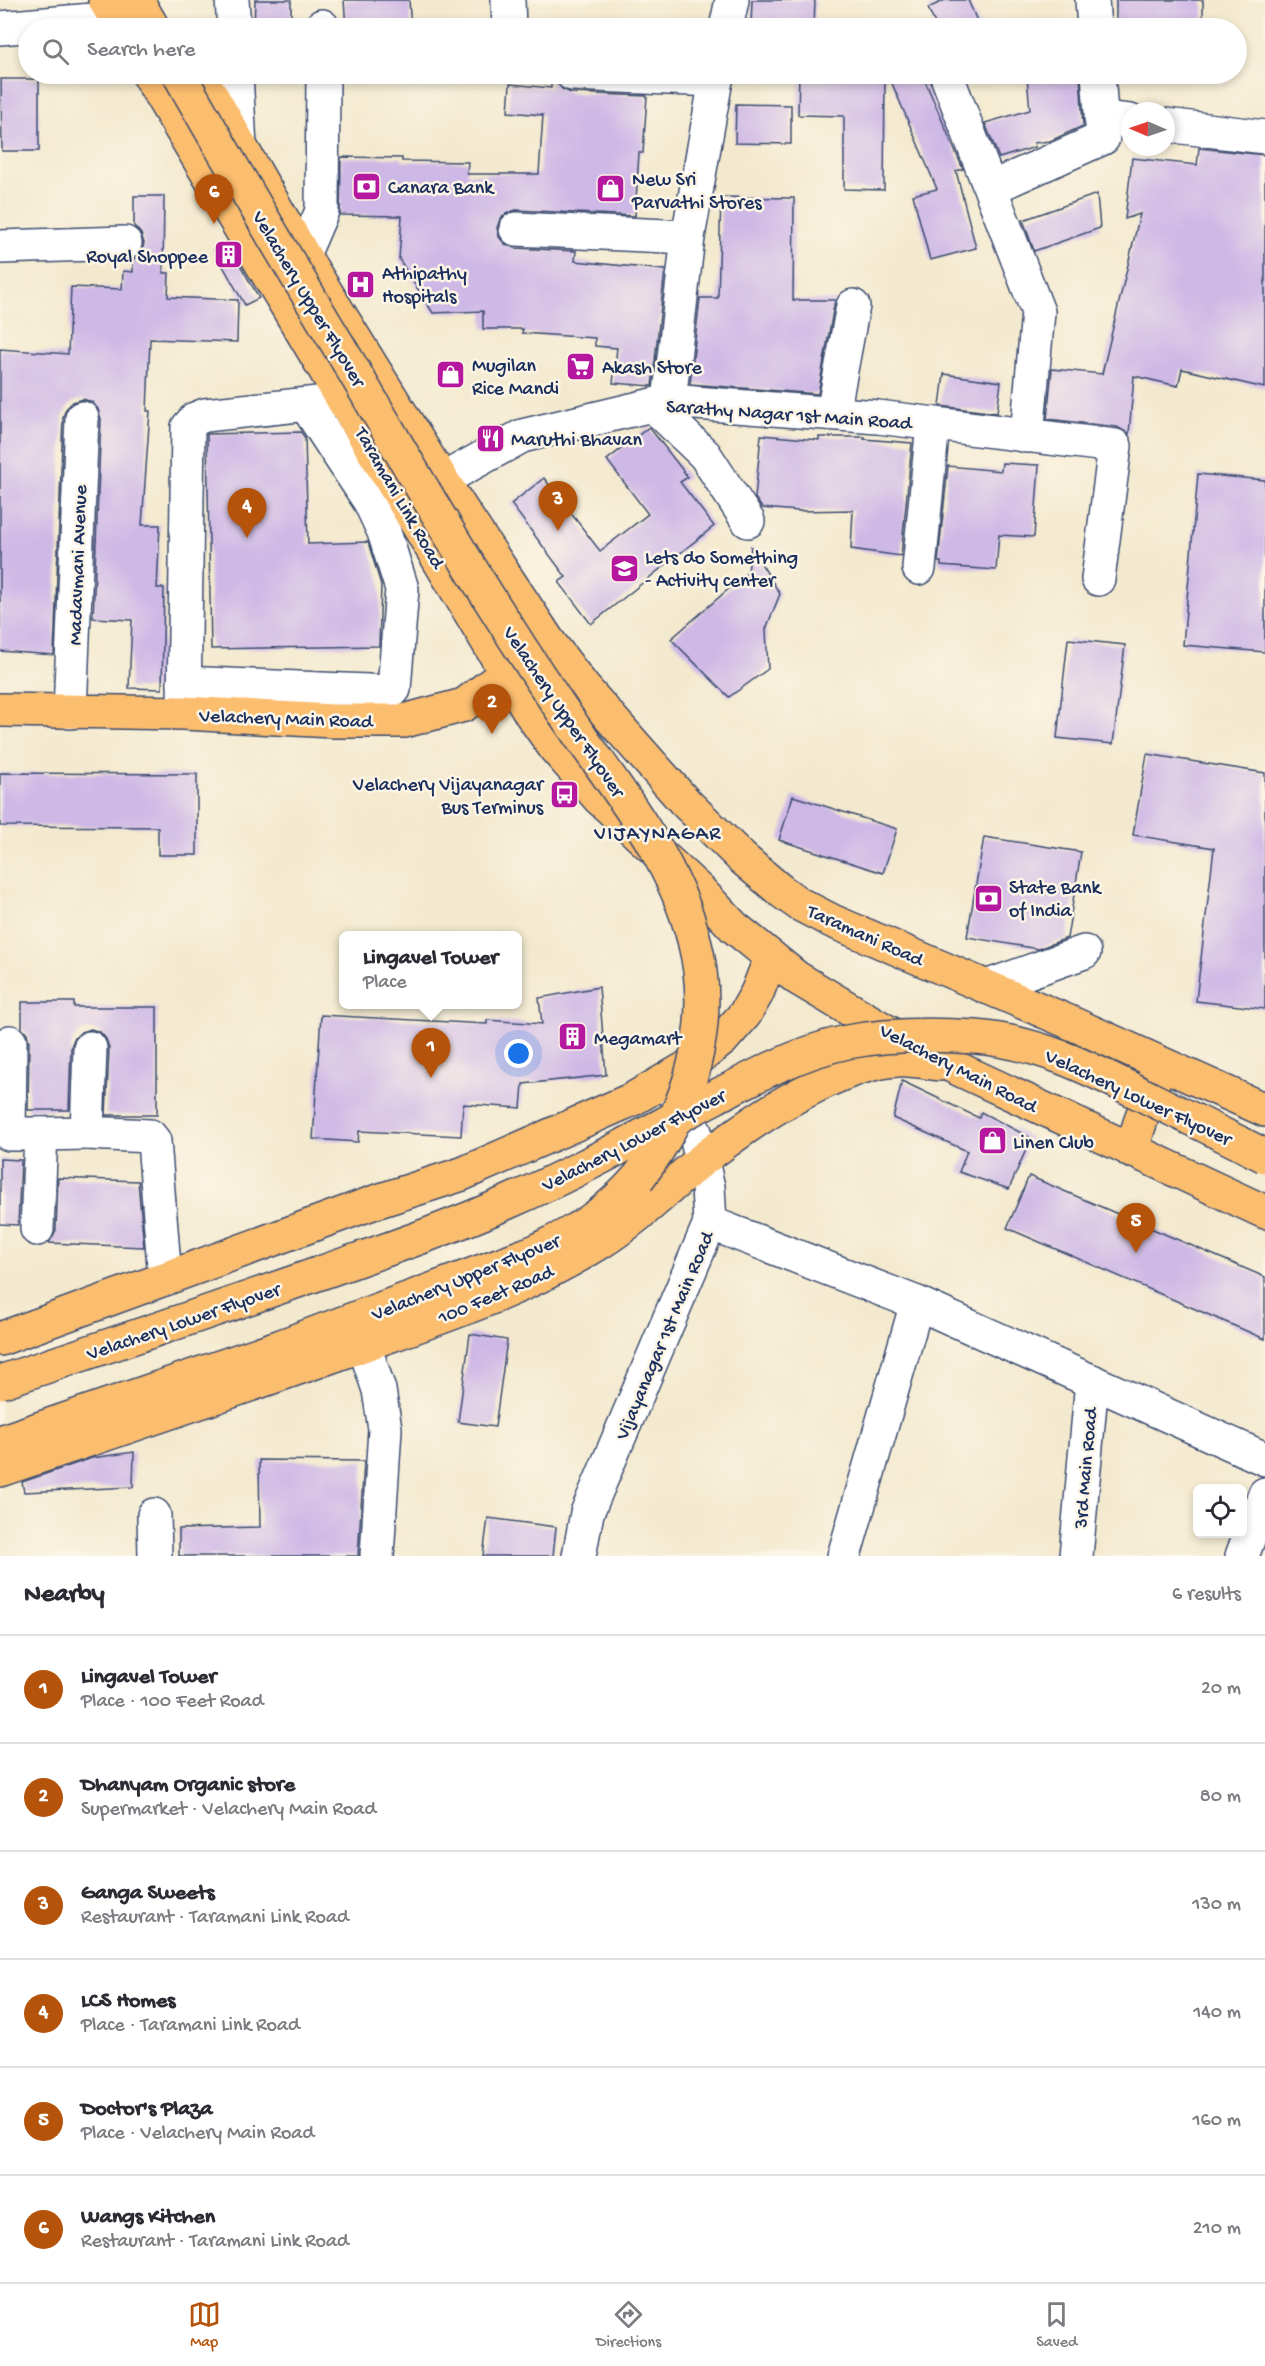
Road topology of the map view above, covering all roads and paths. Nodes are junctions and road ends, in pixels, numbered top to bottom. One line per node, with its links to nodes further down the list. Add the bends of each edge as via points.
1 (158, 0): 9 (main road)
2 (232, 0): 10 (street)
3 (508, 0): 11 (street)
4 (732, 0): 12 (street)
5 (1092, 0): 13 (street)
6 (74, 11): 7 (street); 8 (street)
7 (119, 12)
8 (44, 18)
9 (168, 18)
10 (233, 18)
11 (509, 18)
12 (728, 18)
13 (1093, 18)
14 (18, 24): 15 (street)
15 (0, 28)
16 (154, 84): 35 (main road, Taramani Link Road)
17 (184, 84): 75 (main road, Velachery Upper Flyover, bridge, via 467,563 664,861 695,942 702,1009 700,1040 684,1101 658,1153 621,1197 574,1232 536,1251 281,1346)
18 (205, 84): 27 (main road)
19 (237, 84): 27 (street)
20 (322, 84): 33 (street, via 322,211)
21 (715, 84): 30 (street)
22 (950, 84): 28 (street)
23 (1102, 84): 24 (street)
24 (1116, 120): 28 (street, via 1103,138)
25 (1175, 126): 26 (street)
26 (1265, 137)
27 (240, 147): 33 (main road)
28 (991, 188): 41 (street, via 1038,312)
29 (516, 229): 30 (street)
30 (688, 237): 36 (street)
31 (125, 243): 32 (street)
32 (0, 247)
33 (303, 255): 42 (main road)
34 (853, 306): 38 (street)
35 (344, 400): 37 (street); 47 (main road, Taramani Link Road)
36 (661, 403): 38 (street, Sarathy Nagar 1st Main Road); 42 (street, Sarathy Nagar 1st Main Road, via 522,436); 43 (street, via 705,455)
37 (306, 405): 48 (street, via 205,415 188,427); 48 (street, via 370,502 402,589 394,689)
38 (833, 413): 40 (street, Sarathy Nagar 1st Main Road)
39 (82, 418): 50 (street, Madavmani Avenue)
40 (933, 424): 41 (street, Sarathy Nagar 1st Main Road); 44 (street)
41 (1027, 436): 45 (street, Sarathy Nagar 1st Main Road, via 1115,446)
42 (442, 480): 46 (main road)
43 (748, 520)
44 (919, 568)
45 (1098, 579)
46 (549, 642): 47 (main road, Velachery Main Road); 53 (main road, Taramani Road, via 584,688 685,802 781,891 832,921)
47 (506, 673): 48 (main road, Velachery Main Road, via 464,705 404,721 333,721); 52 (main road, Velachery Main Road, via 531,714 599,798 734,927)
48 (184, 698): 50 (main road, Velachery Main Road)
49 (0, 711): 50 (main road, Velachery Main Road)
50 (70, 712)
51 (1084, 952): 53 (street)
52 (771, 957): 57 (main road, Velachery Main Road, via 807,984); 58 (main road, via 745,1014 722,1040)
53 (986, 987): 56 (main road, Taramani Road)
54 (10, 1042): 61 (street)
55 (90, 1048): 60 (street)
56 (1160, 1063): 59 (main road, Taramani Road); 63 (main road)
57 (952, 1066): 63 (main road, Velachery Main Road); 65 (main road, 100 Feet Road, via 897,1060 830,1079 758,1118)
58 (667, 1079): 65 (street, Vijayanagar 1st Main Road, via 694,1132); 69 (main road, via 584,1122 462,1174)
59 (1265, 1110)
60 (87, 1133): 62 (street); 69 (street, via 150,1136 154,1141)
61 (4, 1134): 62 (street)
62 (41, 1134): 68 (street)
63 (1131, 1151): 66 (main road, Velachery Main Road)
64 (1265, 1156): 74 (main road, Velachery Lower Flyover, bridge, via 1083,1065 1034,1047 966,1037 882,1037 848,1042 802,1055 604,1158 448,1227)
65 (701, 1162): 67 (street, Vijayanagar 1st Main Road, via 708,1187); 72 (main road, 100 Feet Road, via 627,1223 571,1259 518,1287)
66 (1265, 1212)
67 (710, 1224): 70 (street); 82 (street, Vijayanagar 1st Main Road, via 587,1513)
68 (37, 1229)
69 (165, 1279): 71 (main road)
70 (917, 1303): 73 (street); 83 (street)
71 (0, 1339)
72 (364, 1345): 77 (main road, 100 Feet Road); 81 (street, via 379,1390 385,1429)
73 (1092, 1381): 76 (street); 84 (street, 3rd Main Road)
74 (0, 1382)
75 (0, 1442)
76 (1265, 1459)
77 (0, 1470)
78 (1265, 1494): 85 (street)
79 (154, 1515): 80 (street)
80 (155, 1556)
81 (377, 1556)
82 (579, 1556)
83 (844, 1556)
84 (1076, 1556)
85 (1242, 1556)

